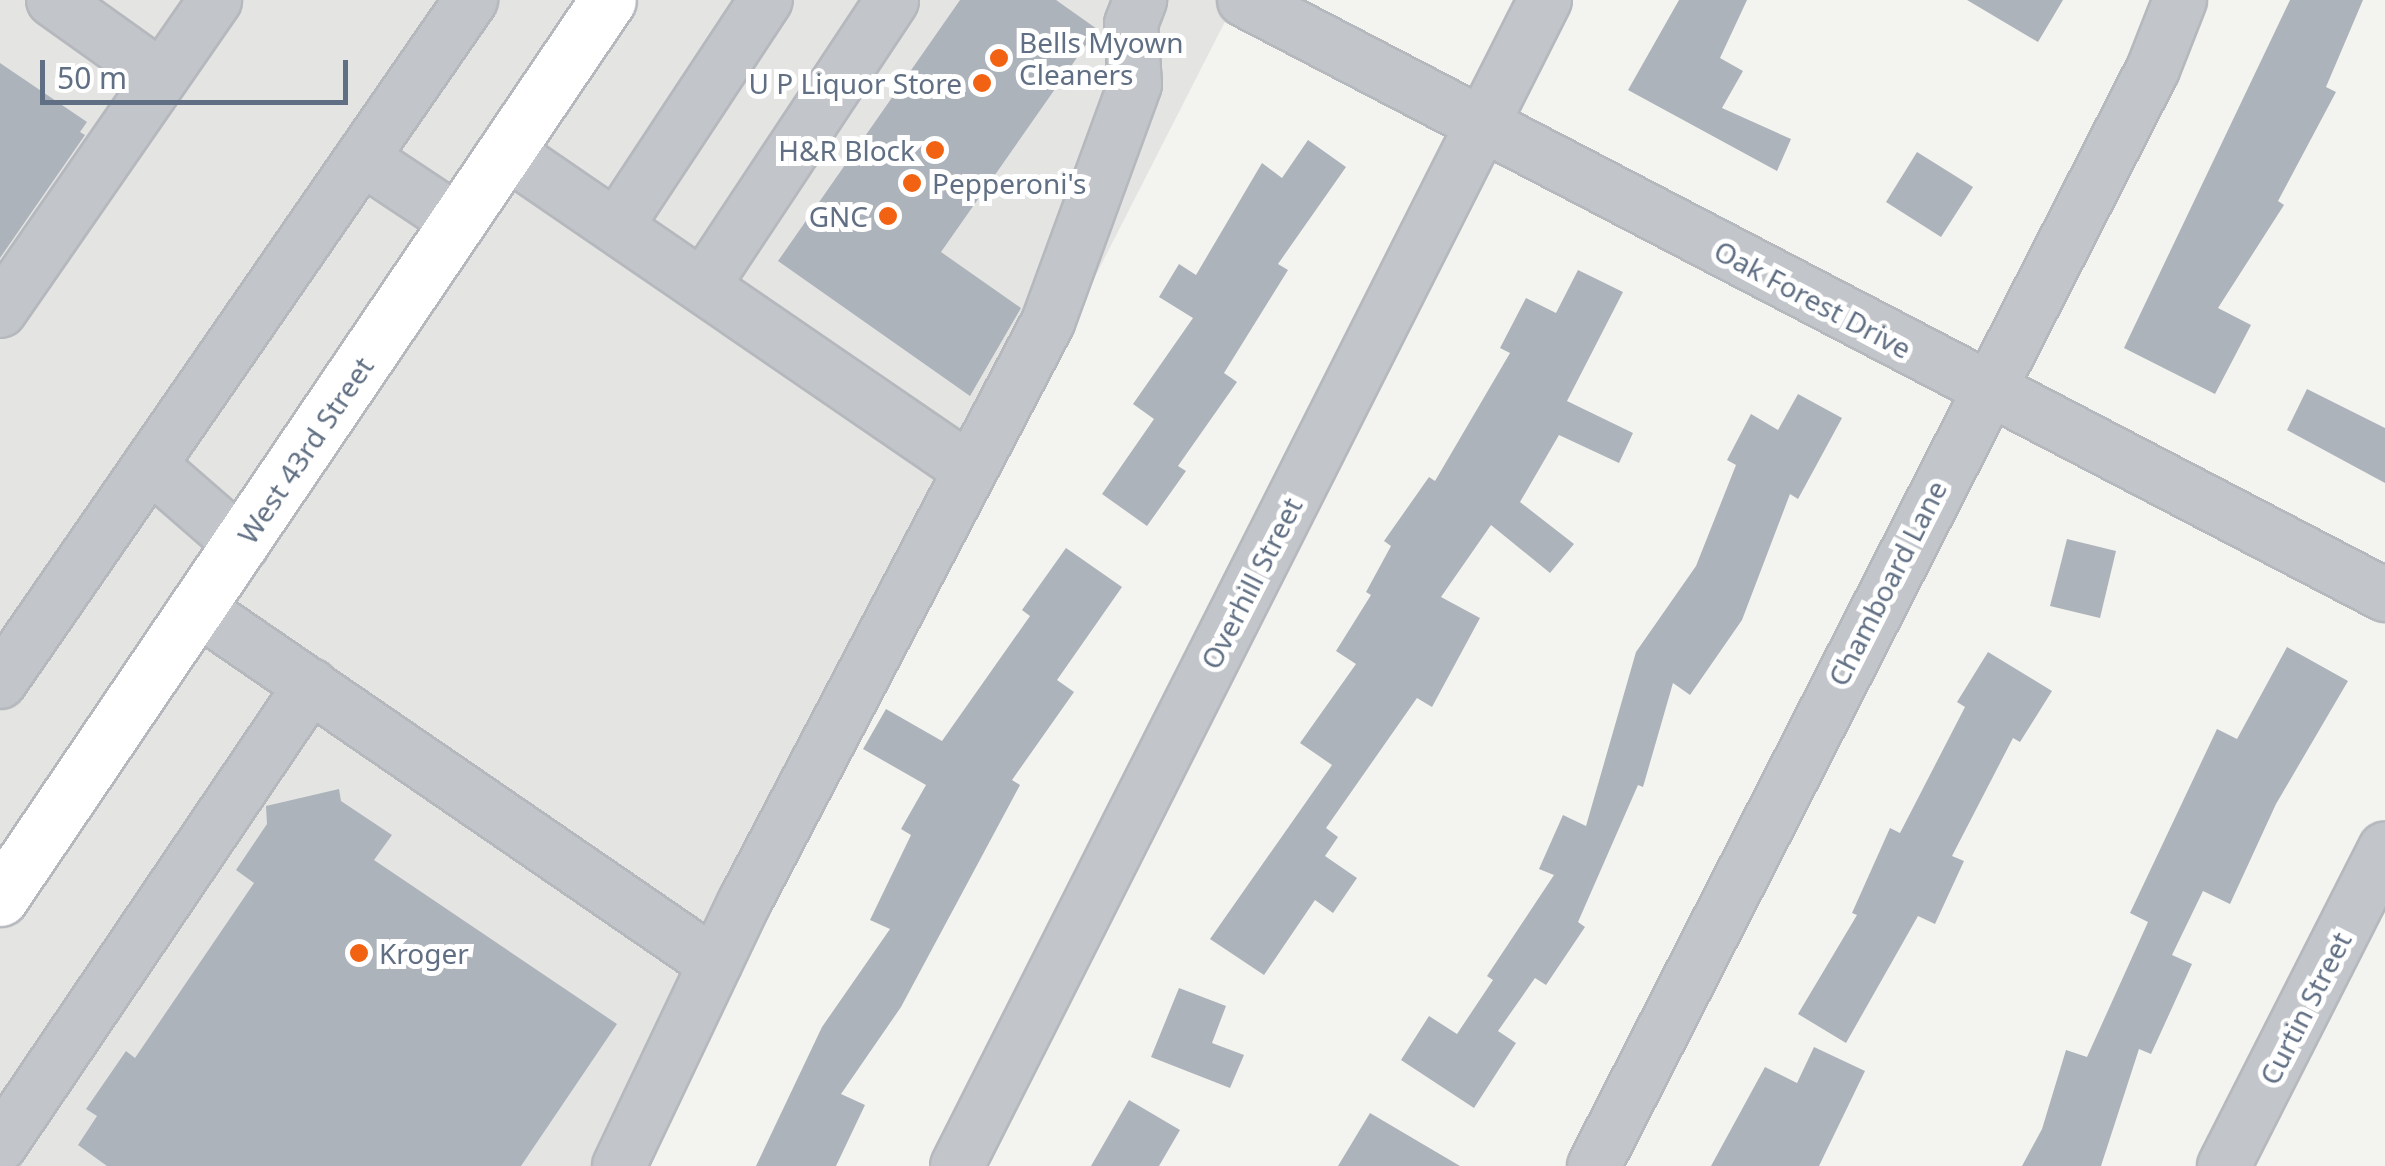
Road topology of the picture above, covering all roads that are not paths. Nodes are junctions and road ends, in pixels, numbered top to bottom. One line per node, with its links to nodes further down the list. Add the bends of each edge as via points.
1 (53, 0): 11 (street)
2 (215, 0): 11 (street)
3 (470, 0): 14 (street)
4 (608, 0): 13 (main road, West 43rd Street)
5 (766, 0): 16 (street, via 626,212)
6 (892, 0): 17 (street)
7 (1244, 0): 12 (street, Oak Forest Drive)
8 (1545, 0): 12 (street, Overhill Street)
9 (2180, 0): 19 (street, Chamboard Lane, via 2152,68)
10 (1122, 8): 21 (street, via 1135,84 1061,286)
11 (158, 75): 18 (street)
12 (1482, 123): 19 (street, Oak Forest Drive); 32 (street, Overhill Street)
13 (505, 150): 15 (main road, West 43rd Street); 16 (street)
14 (362, 158): 15 (street); 20 (street)
15 (457, 221): 22 (main road, West 43rd Street)
16 (625, 230): 17 (street)
17 (705, 282): 21 (street)
18 (0, 311)
19 (1984, 390): 23 (street, Oak Forest Drive); 33 (street, Chamboard Lane)
20 (150, 465): 22 (street); 25 (street)
21 (967, 468): 29 (street)
22 (242, 545): 24 (main road, West 43rd Street)
23 (2385, 595)
24 (198, 609): 26 (street); 28 (main road, West 43rd Street)
25 (0, 682)
26 (311, 685): 29 (street); 30 (street)
27 (2385, 849): 34 (street, Curtin Street)
28 (0, 898)
29 (715, 964): 31 (street)
30 (0, 1145)
31 (619, 1166)
32 (957, 1166)
33 (1594, 1166)
34 (2224, 1166)

